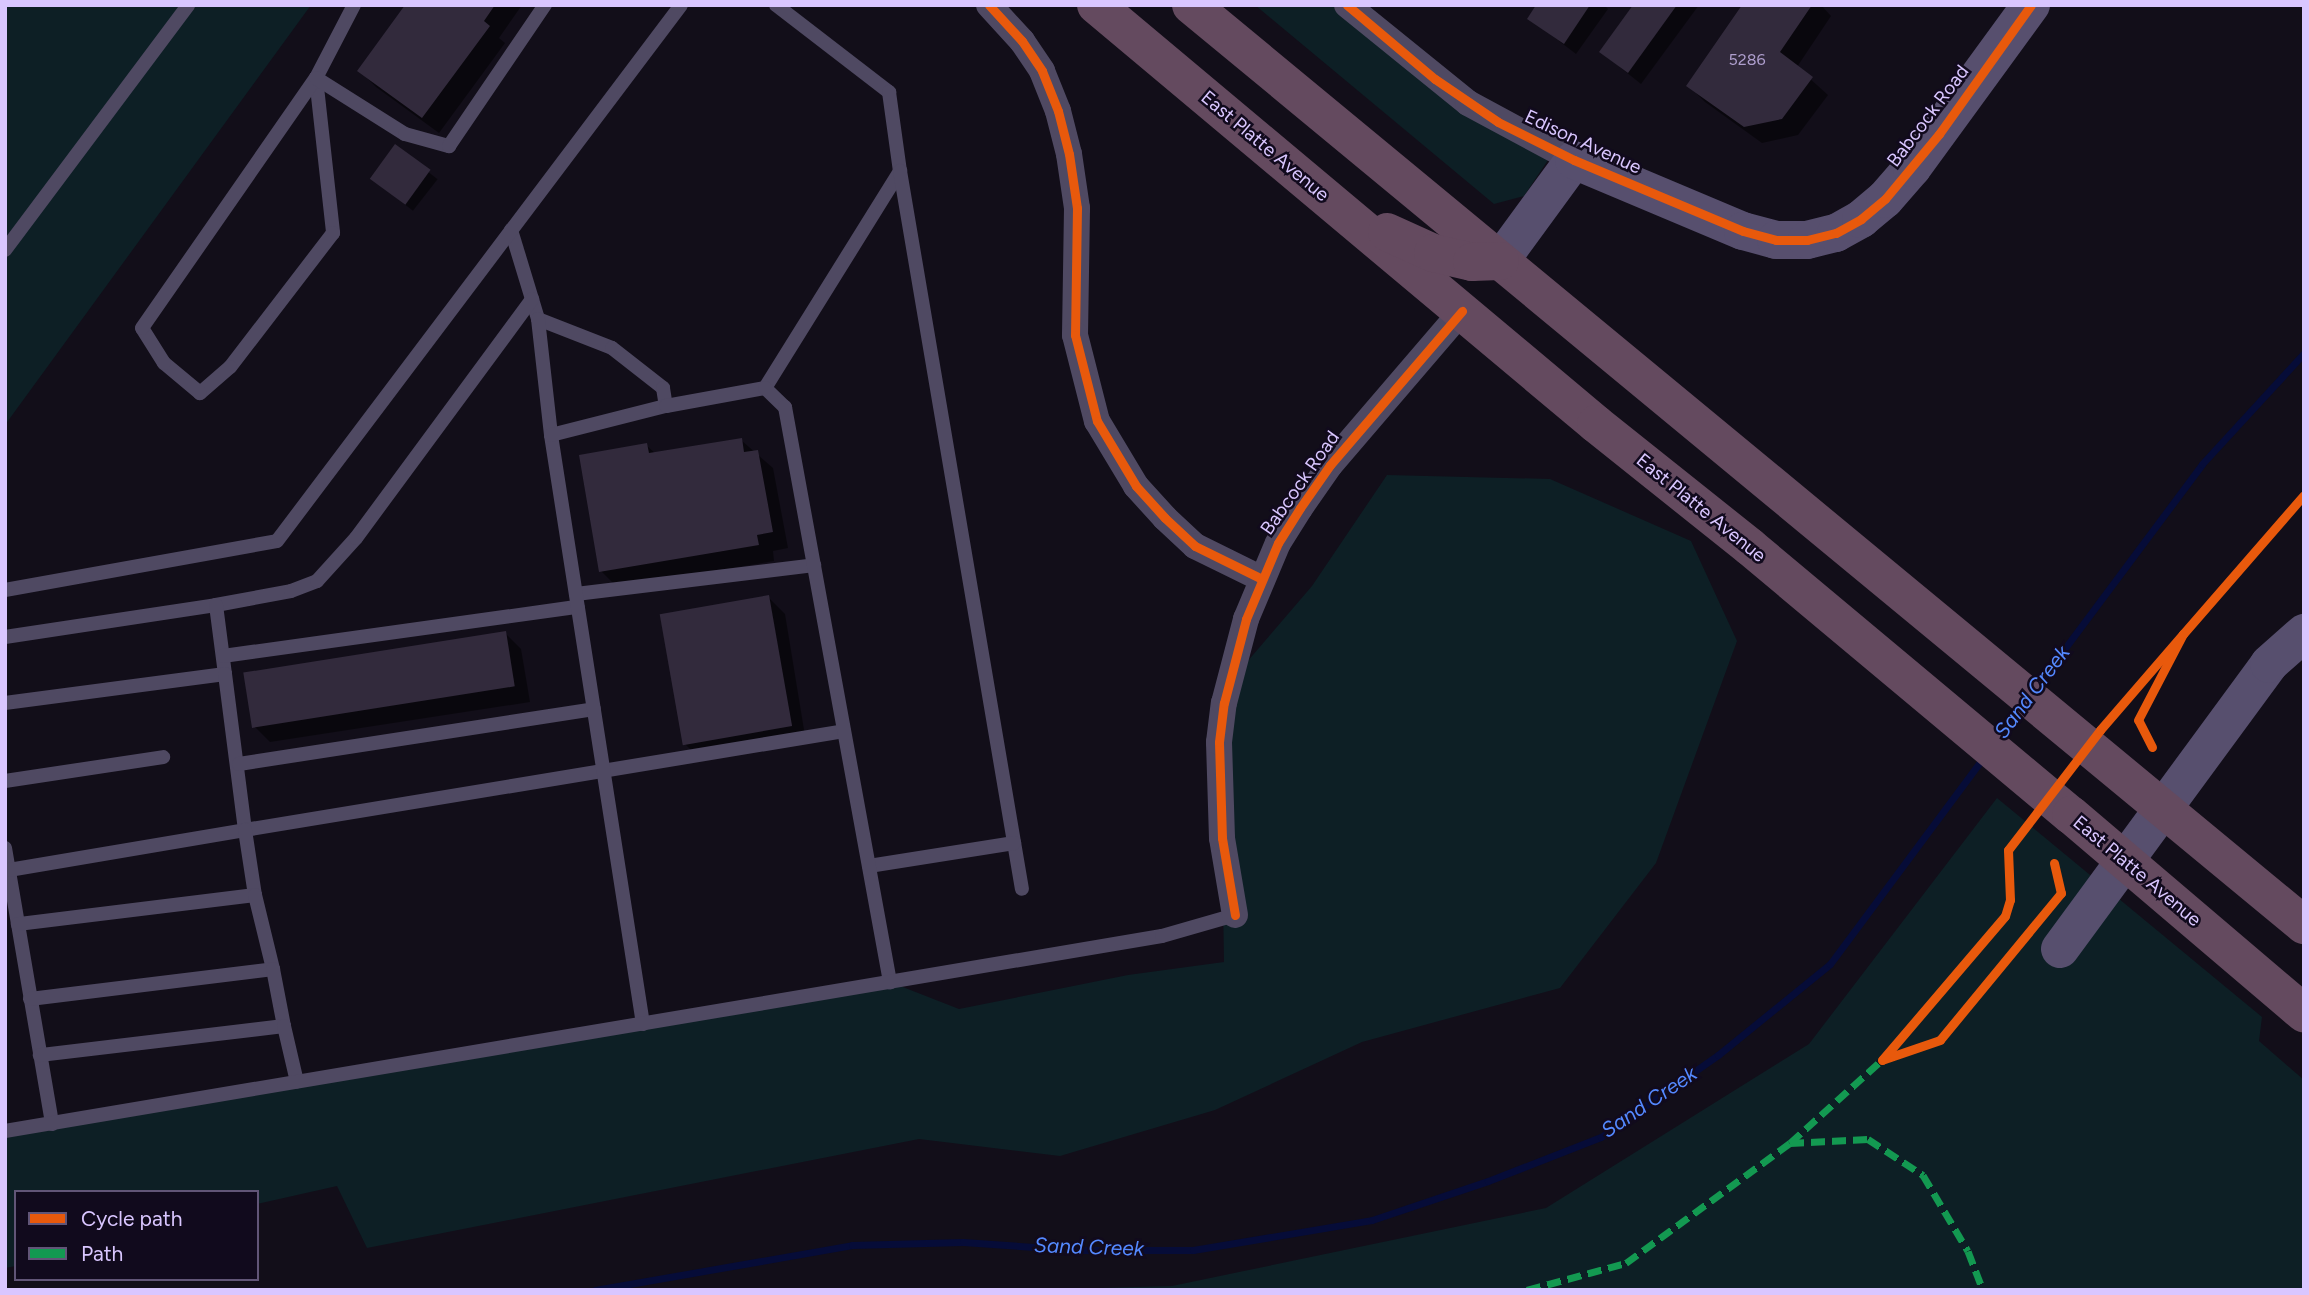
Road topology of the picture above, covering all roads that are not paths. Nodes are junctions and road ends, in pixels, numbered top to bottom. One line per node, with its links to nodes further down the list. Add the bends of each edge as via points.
1 (188, 5): 17 (lane)
2 (354, 5): 11 (lane)
3 (545, 5): 11 (lane, via 449,146 405,134)
4 (681, 5): 15 (lane)
5 (776, 5): 13 (lane, via 888,92)
6 (989, 5): 26 (street, via 1042,71 1058,111 1077,208 1075,335 1097,421 1136,486 1165,518 1195,546)
7 (1096, 5): 14 (highway, East Platte Avenue)
8 (1191, 5): 18 (highway)
9 (1347, 5): 12 (street, Edison Avenue, via 1468,103)
10 (2031, 5): 16 (street, Babcock Road, via 1912,168 1861,219)
11 (316, 78): 11 (lane, via 142,328 164,363 200,393 230,367 333,233)
12 (1574, 160): 16 (street, Edison Avenue, via 1743,231 1776,240 1807,240); 18 (street)
13 (900, 171): 22 (lane); 45 (lane)
14 (1319, 191): 18 (highway, via 1433,253 1472,262); 20 (highway, East Platte Avenue)
15 (511, 230): 19 (lane); 27 (lane, via 276,541)
16 (1836, 233)
17 (5, 250)
18 (1500, 261): 43 (highway)
19 (532, 299): 21 (lane); 29 (lane, via 356,538 317,581 291,591)
20 (1462, 311): 26 (street, Babcock Road, via 1330,465 1278,543); 47 (highway, East Platte Avenue)
21 (538, 319): 23 (lane, via 612,348 663,388); 24 (lane)
22 (765, 388): 23 (lane); 25 (lane, via 785,407)
23 (666, 407): 24 (lane)
24 (551, 435): 28 (lane)
25 (814, 565): 28 (lane); 38 (lane)
26 (1262, 579): 52 (street, Babcock Road, via 1233,659 1220,742 1222,838)
27 (5, 590)
28 (577, 601): 32 (lane); 36 (lane)
29 (216, 605): 31 (lane); 32 (lane)
30 (2304, 633): 37 (street, via 2269,664)
31 (5, 636)
32 (223, 656): 34 (lane)
33 (2304, 666): 37 (street)
34 (225, 674): 35 (lane); 40 (lane)
35 (5, 703)
36 (594, 709): 40 (lane); 41 (lane)
37 (2229, 723): 43 (street)
38 (844, 731): 41 (lane); 48 (lane)
39 (163, 757): 42 (lane)
40 (239, 764): 44 (lane)
41 (603, 769): 44 (lane); 60 (lane)
42 (5, 781)
43 (2164, 809): 47 (street); 54 (highway)
44 (245, 830): 49 (lane); 51 (lane)
45 (1014, 843): 48 (lane); 50 (lane)
46 (5, 848): 49 (lane)
47 (2125, 861): 55 (street); 59 (highway, East Platte Avenue)
48 (869, 866): 57 (lane)
49 (9, 870): 53 (lane)
50 (1022, 889)
51 (255, 895): 53 (lane); 56 (lane)
52 (1235, 915): 57 (lane, via 1162,936)
53 (18, 924): 58 (lane)
54 (2304, 925)
55 (2060, 949)
56 (273, 968): 58 (lane); 61 (lane)
57 (890, 982): 60 (lane)
58 (30, 999): 62 (lane)
59 (2301, 1011)
60 (643, 1024): 63 (lane)
61 (284, 1026): 62 (lane); 63 (lane)
62 (40, 1055): 64 (lane)
63 (297, 1082): 64 (lane)
64 (52, 1124): 65 (lane)
65 (5, 1131)

